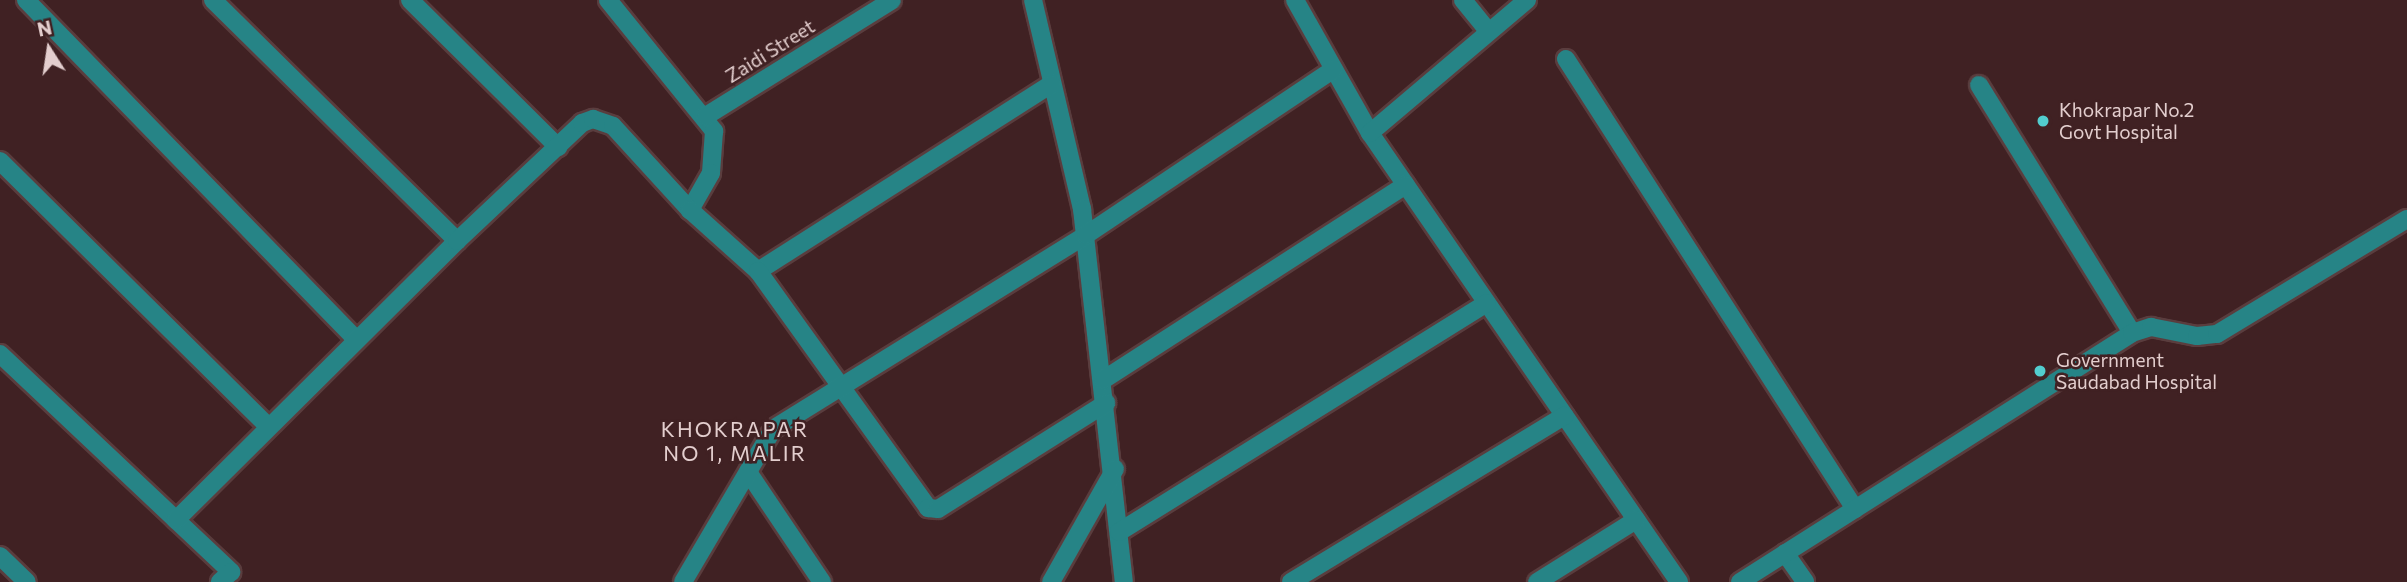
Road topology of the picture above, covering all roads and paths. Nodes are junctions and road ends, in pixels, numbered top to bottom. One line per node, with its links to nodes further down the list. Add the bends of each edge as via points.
1 (26, 0): 27 (street)
2 (213, 0): 23 (street)
3 (410, 0): 17 (street)
4 (608, 0): 15 (street)
5 (892, 0): 15 (street, Zaidi Street)
6 (1033, 0): 13 (street)
7 (1295, 0): 12 (street)
8 (1463, 0): 10 (street)
9 (1527, 0): 10 (street)
10 (1489, 32): 16 (street)
11 (1566, 59): 36 (street)
12 (1334, 69): 16 (street); 22 (street)
13 (1052, 84): 22 (street); 24 (street)
14 (1979, 85): 26 (street)
15 (706, 116): 20 (street, via 716,148 711,173)
16 (1370, 133): 19 (street)
17 (558, 147): 20 (street, via 582,123 603,120); 23 (street)
18 (0, 161): 33 (street)
19 (1406, 185): 25 (street); 29 (street)
20 (690, 210): 24 (street)
21 (2407, 219): 26 (street, via 2217,334 2197,336 2151,327)
22 (1086, 234): 29 (street); 30 (street)
23 (457, 240): 27 (street)
24 (758, 271): 30 (street)
25 (1487, 303): 32 (street); 39 (street)
26 (2132, 333): 36 (street)
27 (356, 339): 33 (street)
28 (0, 354): 37 (street)
29 (1103, 380): 31 (street)
30 (843, 385): 31 (street, via 932,510); 35 (street, via 773,429)
31 (1106, 403): 34 (street)
32 (1564, 416): 38 (street); 48 (street)
33 (268, 426): 37 (street)
34 (1115, 469): 39 (street); 46 (street)
35 (748, 472): 44 (street); 45 (street)
36 (1856, 509): 40 (street)
37 (176, 520): 43 (street, via 232,572)
38 (1636, 520): 49 (street); 50 (street)
39 (1119, 532): 47 (street)
40 (1785, 553): 51 (street); 52 (street)
41 (0, 556): 42 (street)
42 (27, 582)
43 (220, 582)
44 (683, 582)
45 (822, 582)
46 (1051, 582)
47 (1124, 582)
48 (1291, 582)
49 (1537, 582)
50 (1679, 582)
51 (1740, 582)
52 (1805, 582)

